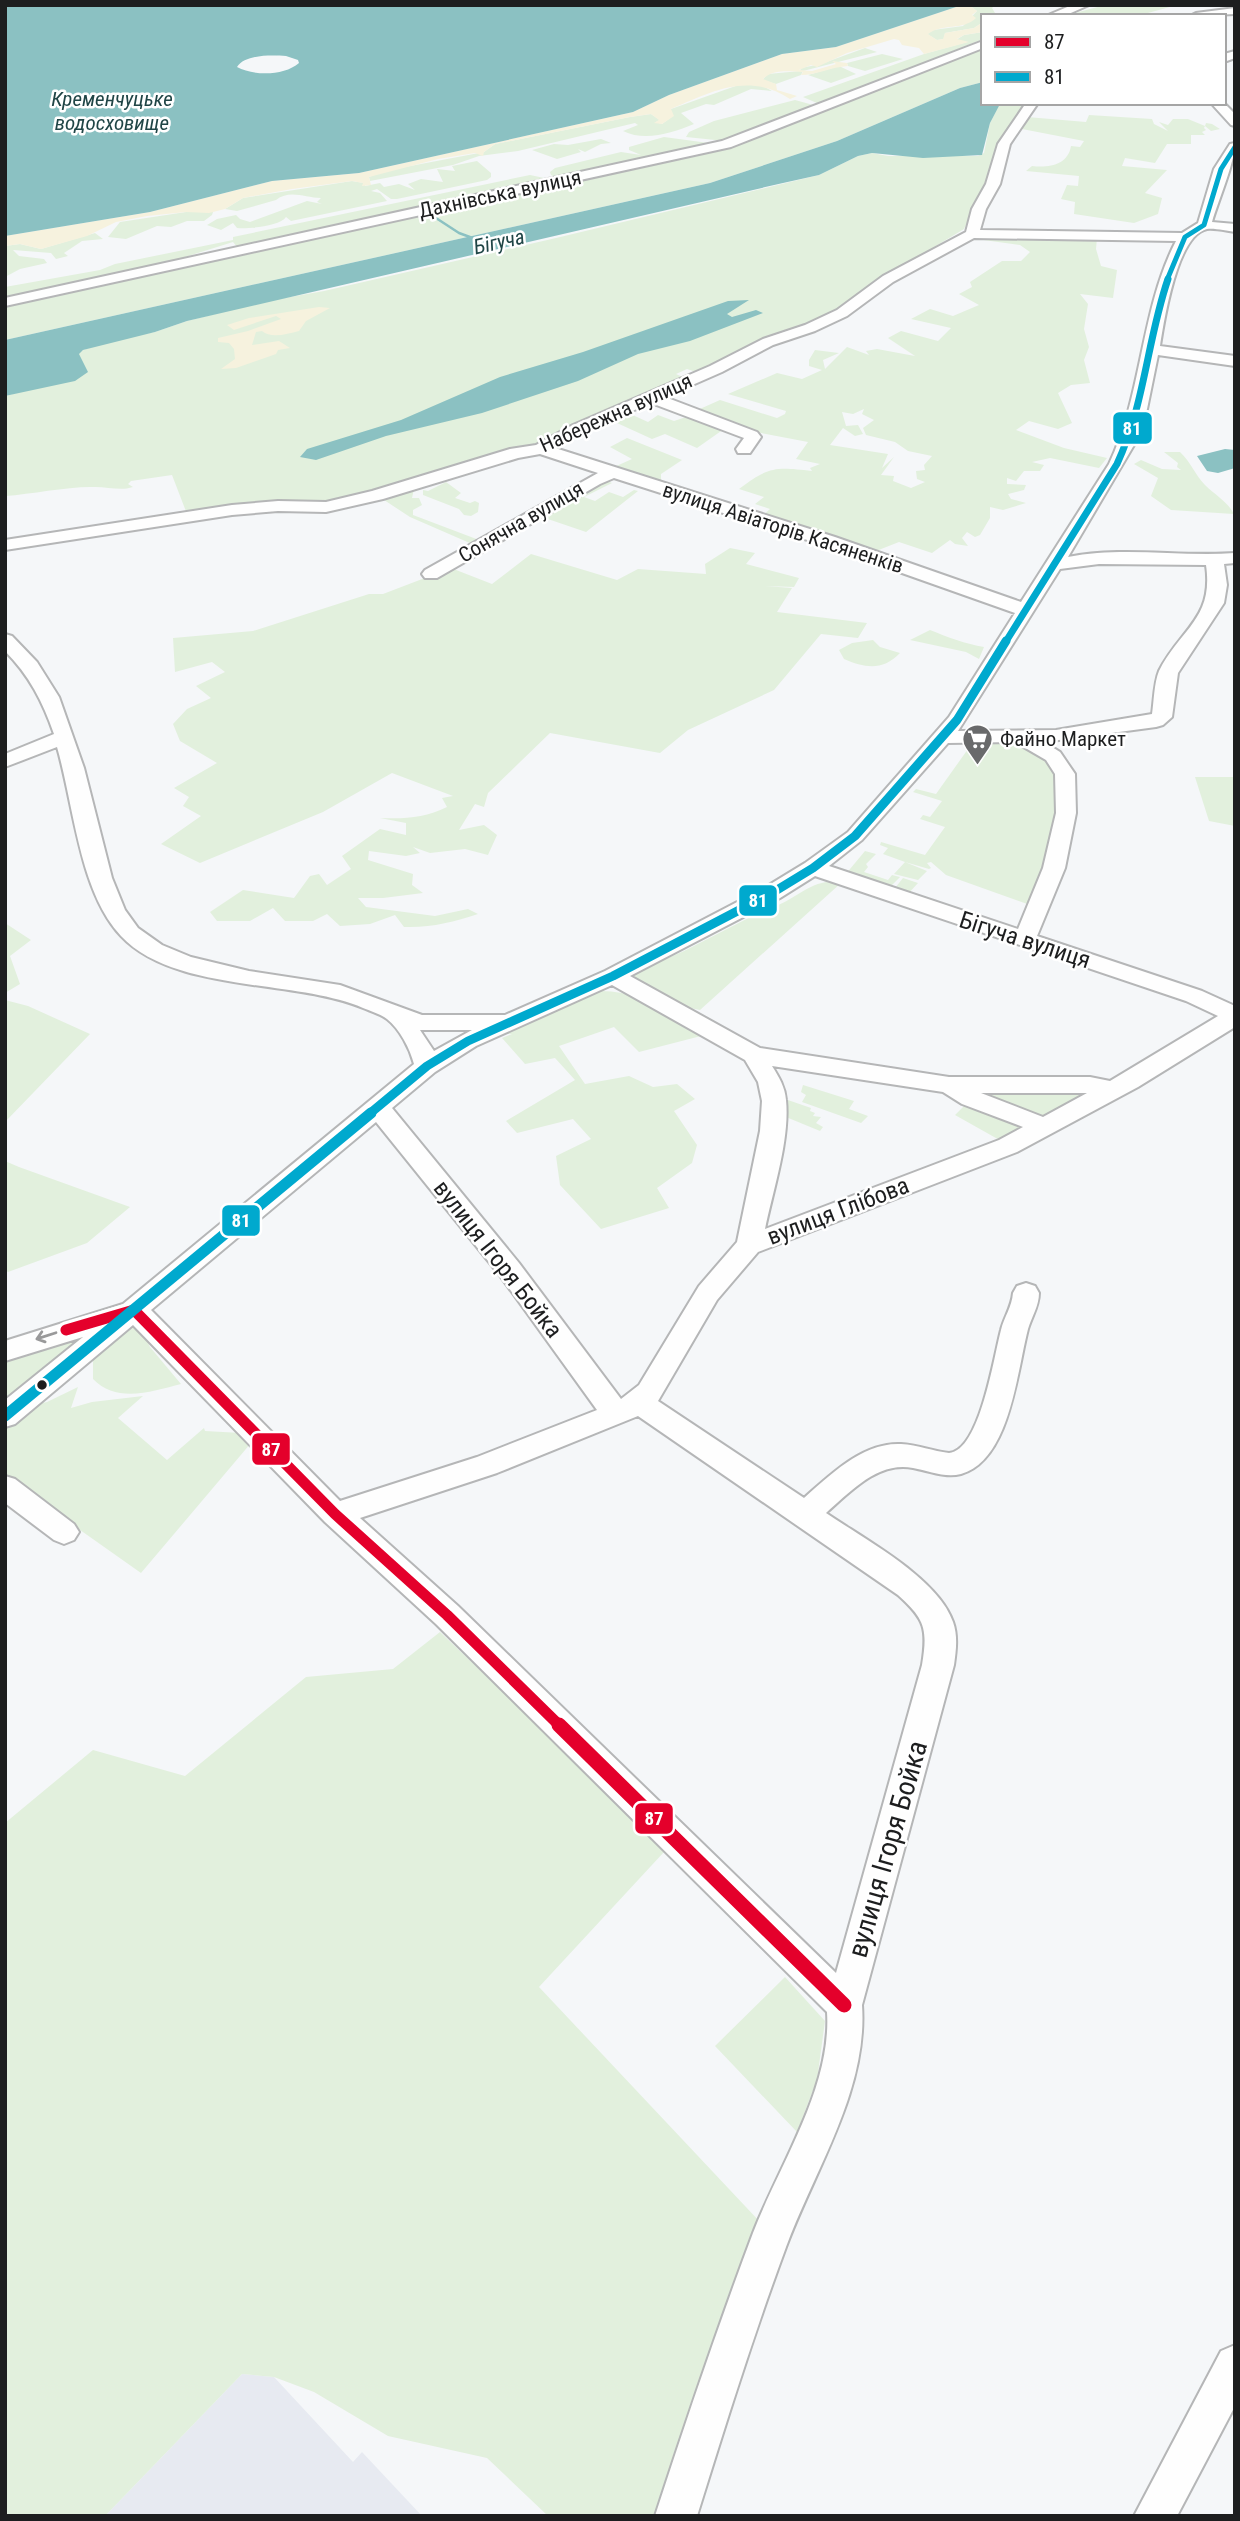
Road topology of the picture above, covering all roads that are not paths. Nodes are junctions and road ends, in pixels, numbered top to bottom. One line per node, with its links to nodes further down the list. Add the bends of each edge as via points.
1 (1084, 5): 3 (street)
2 (1235, 10): 4 (street)
3 (1058, 14)
4 (1209, 14)
5 (981, 45): 14 (street, Дахнівська вулиця, via 726,144)
6 (1031, 105): 12 (street, via 1004,144)
7 (1219, 105): 8 (street)
8 (1235, 122)
9 (1234, 150): 10 (street, via 1221,169)
10 (1204, 225): 11 (street); 13 (street)
11 (1235, 228)
12 (972, 234): 13 (street); 17 (street, Набережна вулиця, via 888,279 842,313)
13 (1185, 237): 15 (street, via 1166,285)
14 (5, 302)
15 (1152, 351): 16 (street); 21 (street, via 1133,433)
16 (1235, 361)
17 (651, 397): 18 (street, Набережна вулиця); 19 (street, via 751,435)
18 (541, 449): 20 (street, вулиця Авіаторів Касяненків); 22 (street, Набережна вулиця, via 326,507 232,510)
19 (744, 449)
20 (612, 473): 27 (street, Сонячна вулиця); 28 (street, вулиця Авіаторів Касяненків, via 804,533)
21 (1069, 543): 23 (street); 26 (street)
22 (5, 545)
23 (1093, 558): 25 (street); 26 (street)
24 (1235, 558): 25 (street)
25 (1214, 561): 32 (street, via 1215,603 1168,673 1162,717 1147,724)
26 (1055, 565): 28 (street)
27 (431, 574)
28 (1025, 610): 31 (street)
29 (8, 645): 30 (street, via 45,687)
30 (64, 737): 33 (street); 37 (street, via 115,913 137,940 198,967 342,993)
31 (945, 737): 32 (street); 34 (street, via 855,836)
32 (1022, 737): 35 (street, via 1052,756 1065,775 1066,813 1054,868)
33 (5, 761)
34 (813, 869): 35 (street, Бігуча вулиця); 36 (street)
35 (1025, 939): 38 (street, Бігуча вулиця, via 1194,996)
36 (612, 976): 39 (street); 40 (street)
37 (395, 1013): 39 (street, via 428,1023); 41 (street, via 422,1049)
38 (1235, 1015): 43 (street, вулиця Глібова)
39 (510, 1021): 41 (street)
40 (754, 1055): 42 (street); 46 (street, via 773,1088 774,1101 771,1140)
41 (426, 1066): 44 (street)
42 (949, 1085): 43 (street); 45 (street)
43 (1112, 1089): 45 (street, вулиця Глібова)
44 (377, 1107): 48 (street); 50 (street, вулиця Ігоря Бойка)
45 (1044, 1126): 46 (street, вулиця Глібова, via 1008,1146)
46 (749, 1245): 50 (street, вулиця Глібова, via 709,1293 649,1392)
47 (1026, 1293): 54 (street, via 998,1398 970,1458 958,1463 904,1455 882,1457)
48 (134, 1310): 49 (street, one-way to 49); 51 (street); 53 (street)
49 (5, 1351)
50 (627, 1408): 53 (street, via 515,1454); 54 (street, вулиця Ігоря Бойка, via 686,1432)
51 (5, 1416)
52 (5, 1488): 55 (street)
53 (335, 1514): 56 (street, via 466,1634)
54 (804, 1515): 56 (street, вулиця Ігоря Бойка, via 918,1594 937,1616 943,1634)
55 (64, 1532)
56 (844, 2005): 58 (street, вулиця Ігоря Бойка, via 846,2034 833,2091 736,2329)
57 (1235, 2365): 59 (street)
58 (676, 2516)
59 (1155, 2516)

